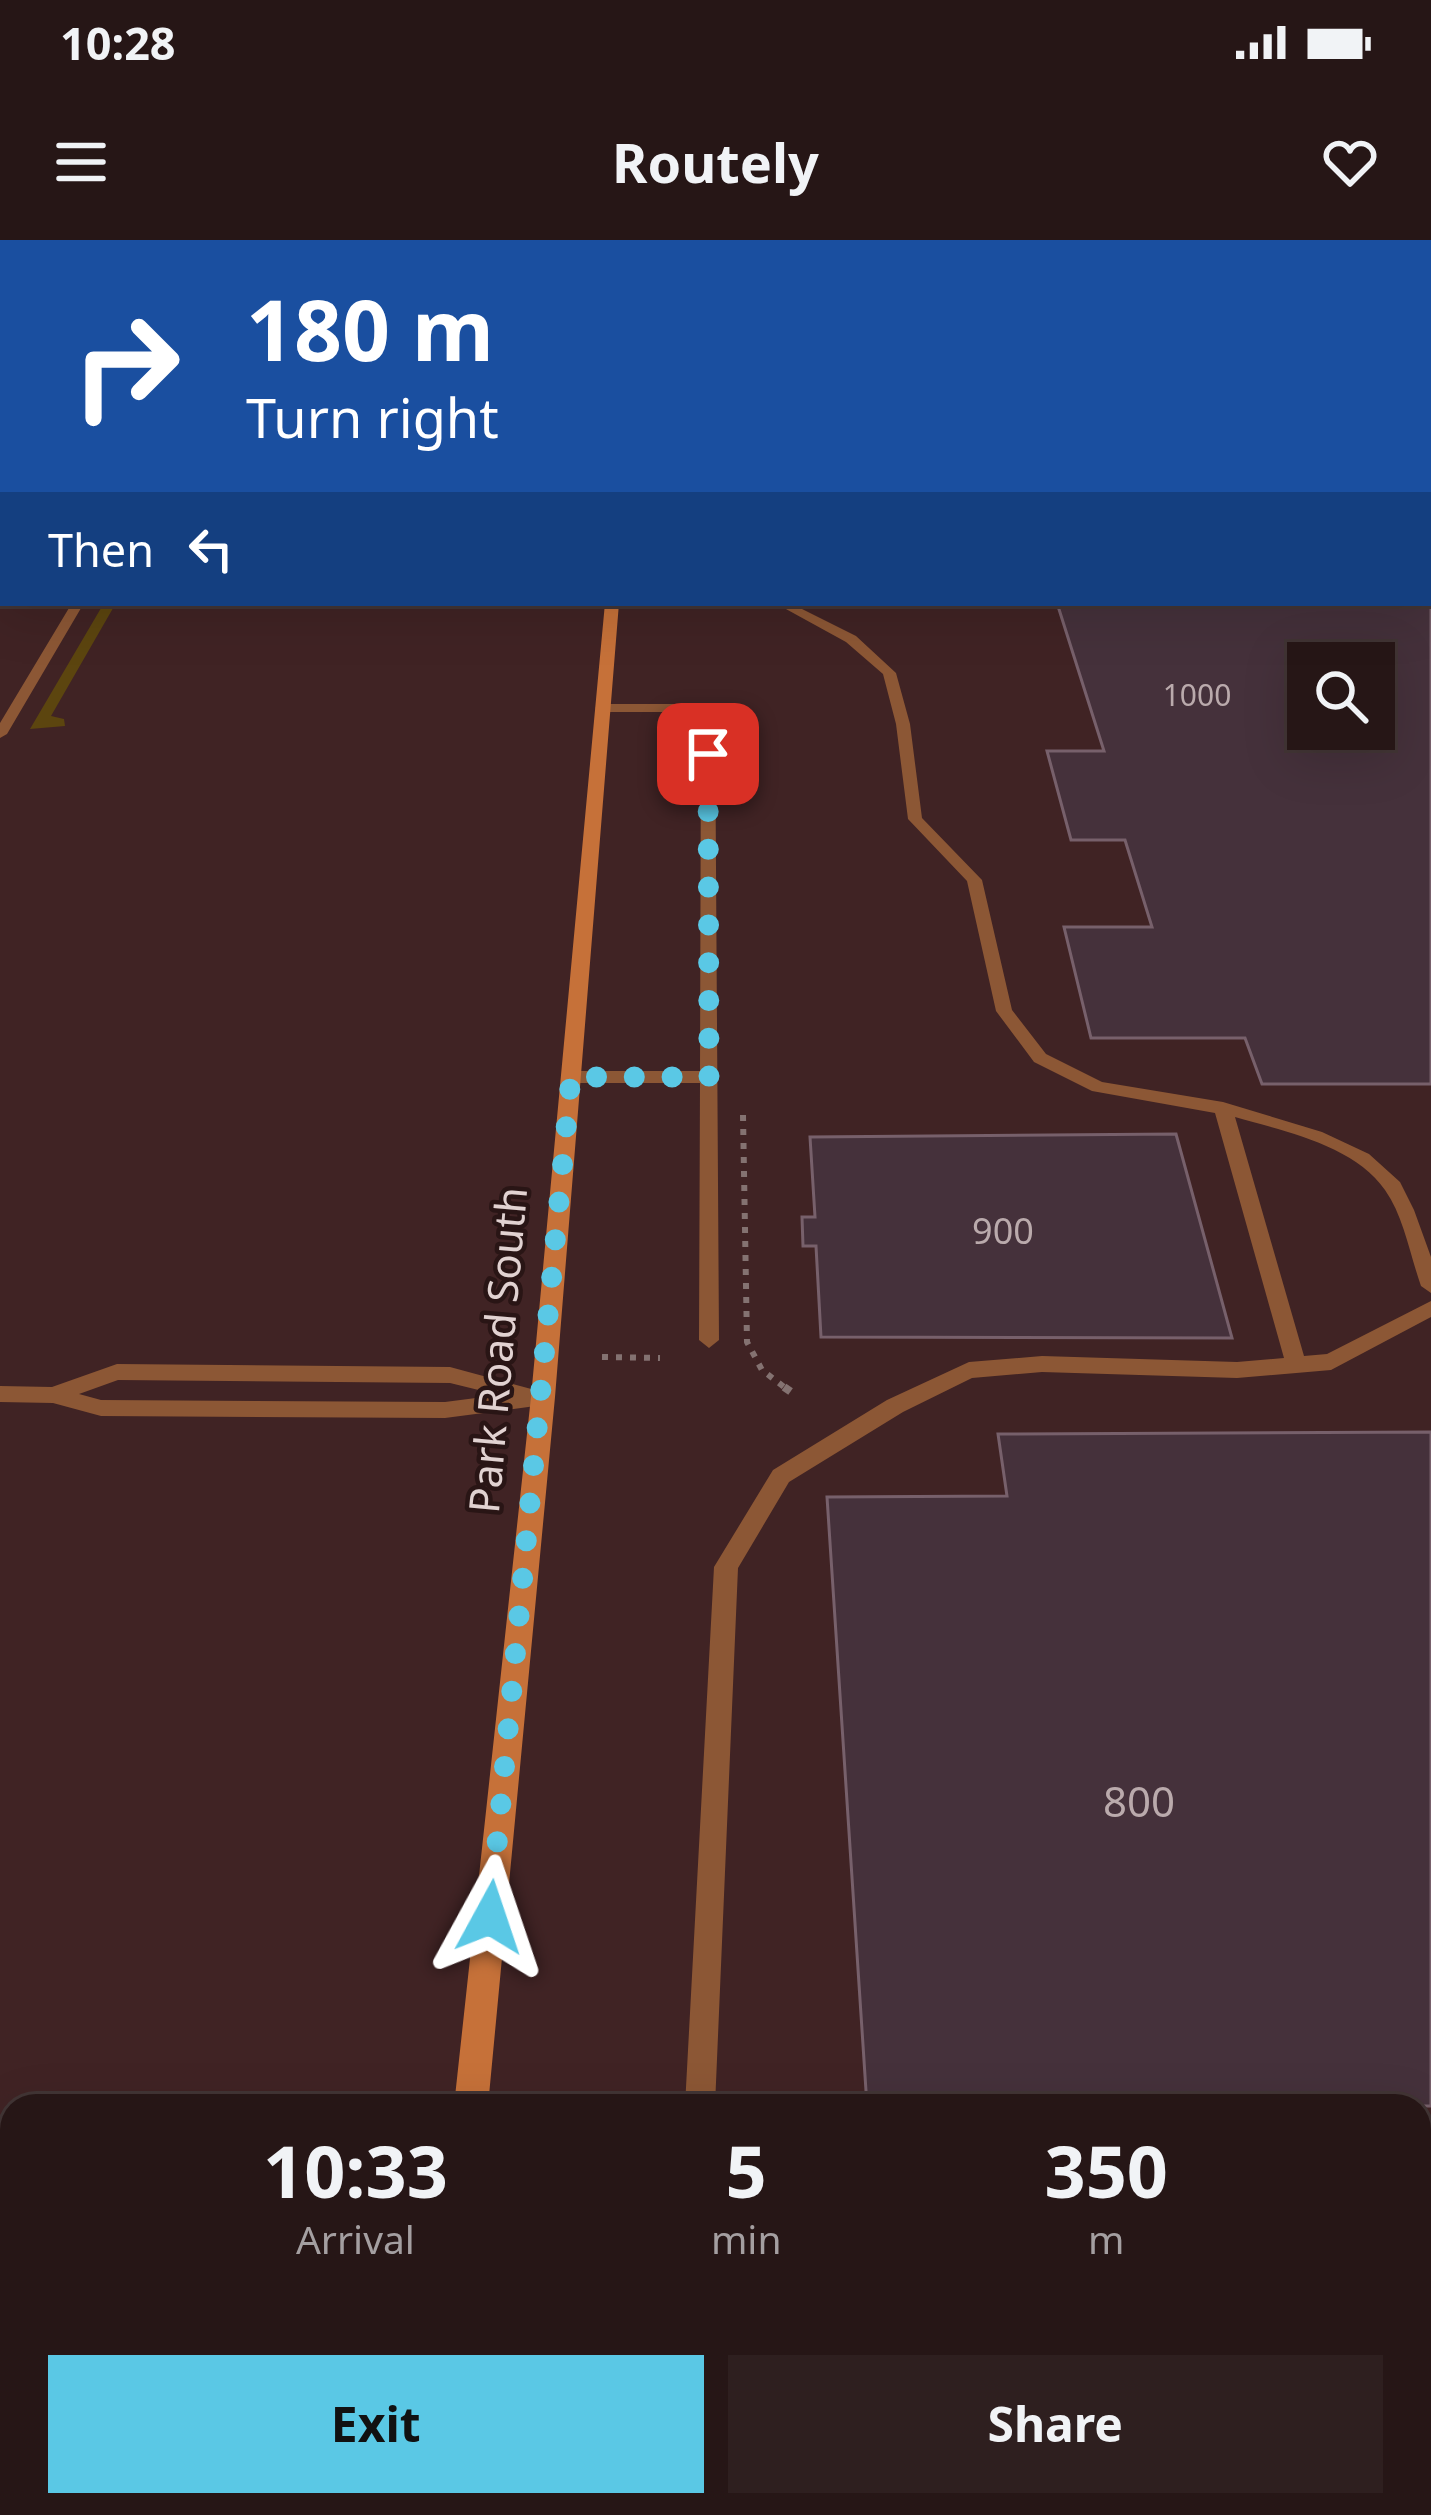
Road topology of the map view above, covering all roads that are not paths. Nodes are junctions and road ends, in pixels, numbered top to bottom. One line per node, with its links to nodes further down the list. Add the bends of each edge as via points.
1 (76, 606): 5 (lane)
2 (612, 606): 4 (main road, Park Road South)
3 (788, 606): 8 (lane, via 851,639 889,673 915,819 974,880 1004,1011 1040,1058 1098,1087)
4 (602, 708): 6 (main road, Park Road South); 7 (lane, via 708,708)
5 (0, 734)
6 (571, 1077): 7 (lane); 15 (main road, Park Road South)
7 (709, 1077): 11 (lane)
8 (1223, 1108): 9 (lane, via 1306,1131 1392,1184); 12 (lane)
9 (1431, 1286)
10 (1431, 1308): 12 (lane, via 1331,1362)
11 (709, 1340)
12 (1296, 1365): 17 (lane, via 969,1370 781,1476 726,1567)
13 (0, 1394): 14 (lane)
14 (53, 1395): 15 (lane, via 101,1408 422,1410); 15 (lane, via 117,1372 450,1375)
15 (543, 1397): 16 (main road, Park Road South)
16 (472, 2094)
17 (701, 2094)

